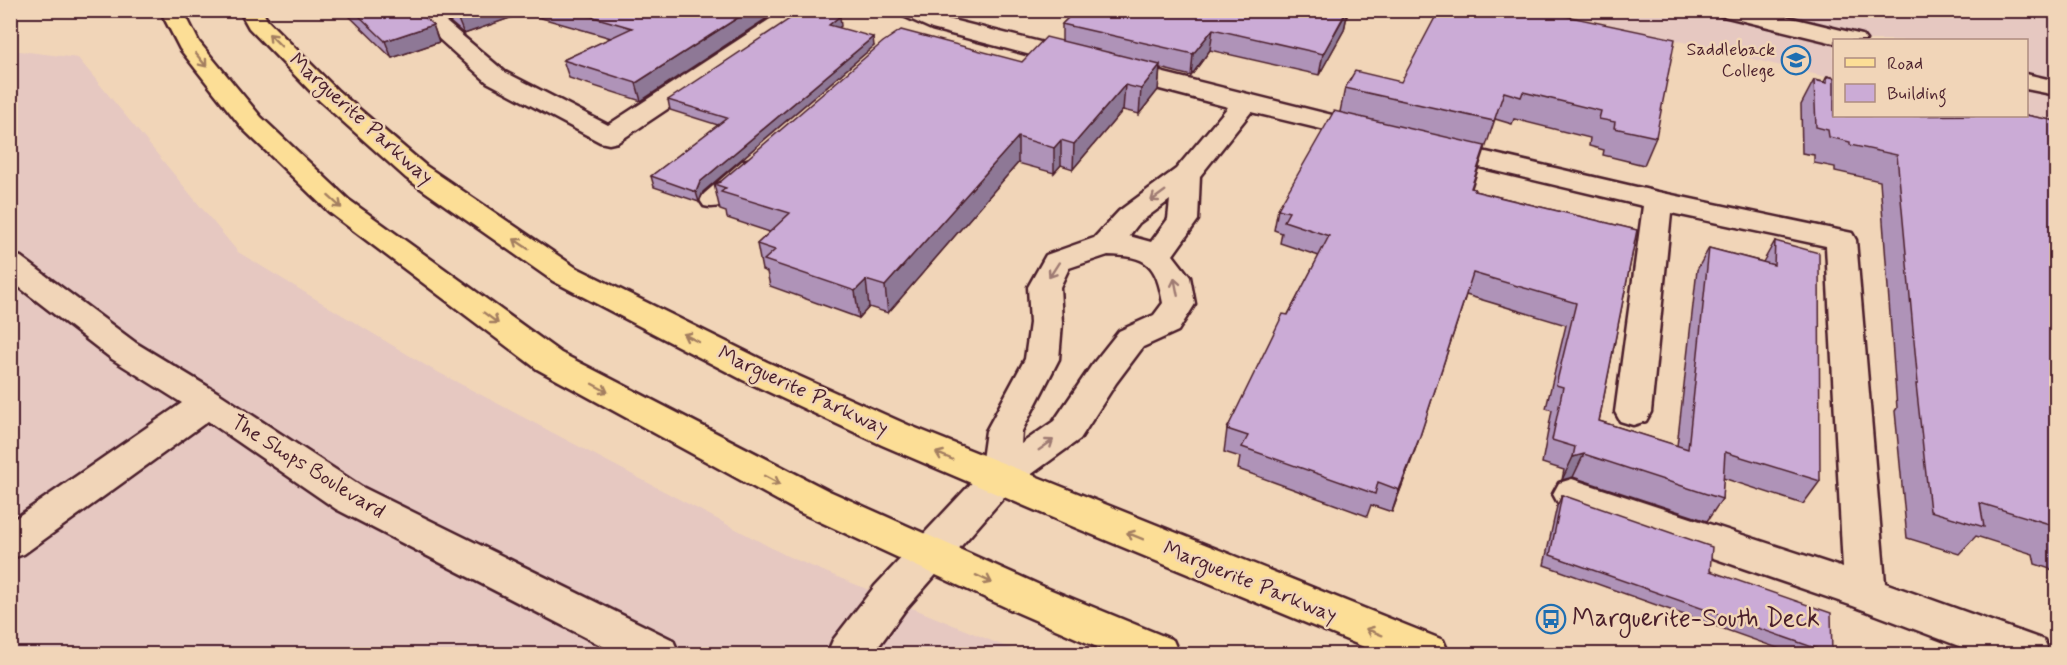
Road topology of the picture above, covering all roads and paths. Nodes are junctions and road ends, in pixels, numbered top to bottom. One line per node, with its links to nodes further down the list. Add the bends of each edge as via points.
1 (171, 10): 23 (main road, one-way to 23, via 189,44 252,123 339,206 549,361 813,501)
2 (250, 10): 20 (main road, Marguerite Parkway, one-way to 2, via 755,370 564,274 416,172 329,96)
3 (418, 10): 4 (street, via 496,77 609,136)
4 (800, 10)
5 (1727, 10): 7 (street)
6 (918, 22): 10 (street)
7 (1850, 39)
8 (2028, 81): 9 (street)
9 (2056, 88)
10 (1245, 103): 12 (street); 14 (street)
11 (768, 153): 13 (street)
12 (1186, 175): 15 (street, one-way to 15, via 1129,217); 16 (street, via 1183,220)
13 (714, 200)
14 (1658, 201): 19 (street); 24 (street, via 1841,240)
15 (1105, 245): 16 (street, via 1132,246); 20 (street, one-way to 20, via 1057,262 1044,286 1046,323 1042,359 1004,430)
16 (1157, 256): 20 (street, one-way to 16, via 1067,430 1131,339 1166,323 1179,304 1174,277)
17 (10, 264): 18 (street, The Shops Boulevard, via 124,351)
18 (208, 403): 22 (street); 25 (street, The Shops Boulevard, via 350,498)
19 (1633, 412)
20 (998, 479): 23 (street); 28 (main road, Marguerite Parkway, one-way to 20)
21 (1572, 494): 24 (street)
22 (10, 543)
23 (931, 554): 26 (street, via 890,598); 27 (main road, one-way to 27)
24 (1865, 593): 29 (street)
25 (658, 654)
26 (848, 654)
27 (1158, 654)
28 (1428, 654)
29 (2029, 654)

